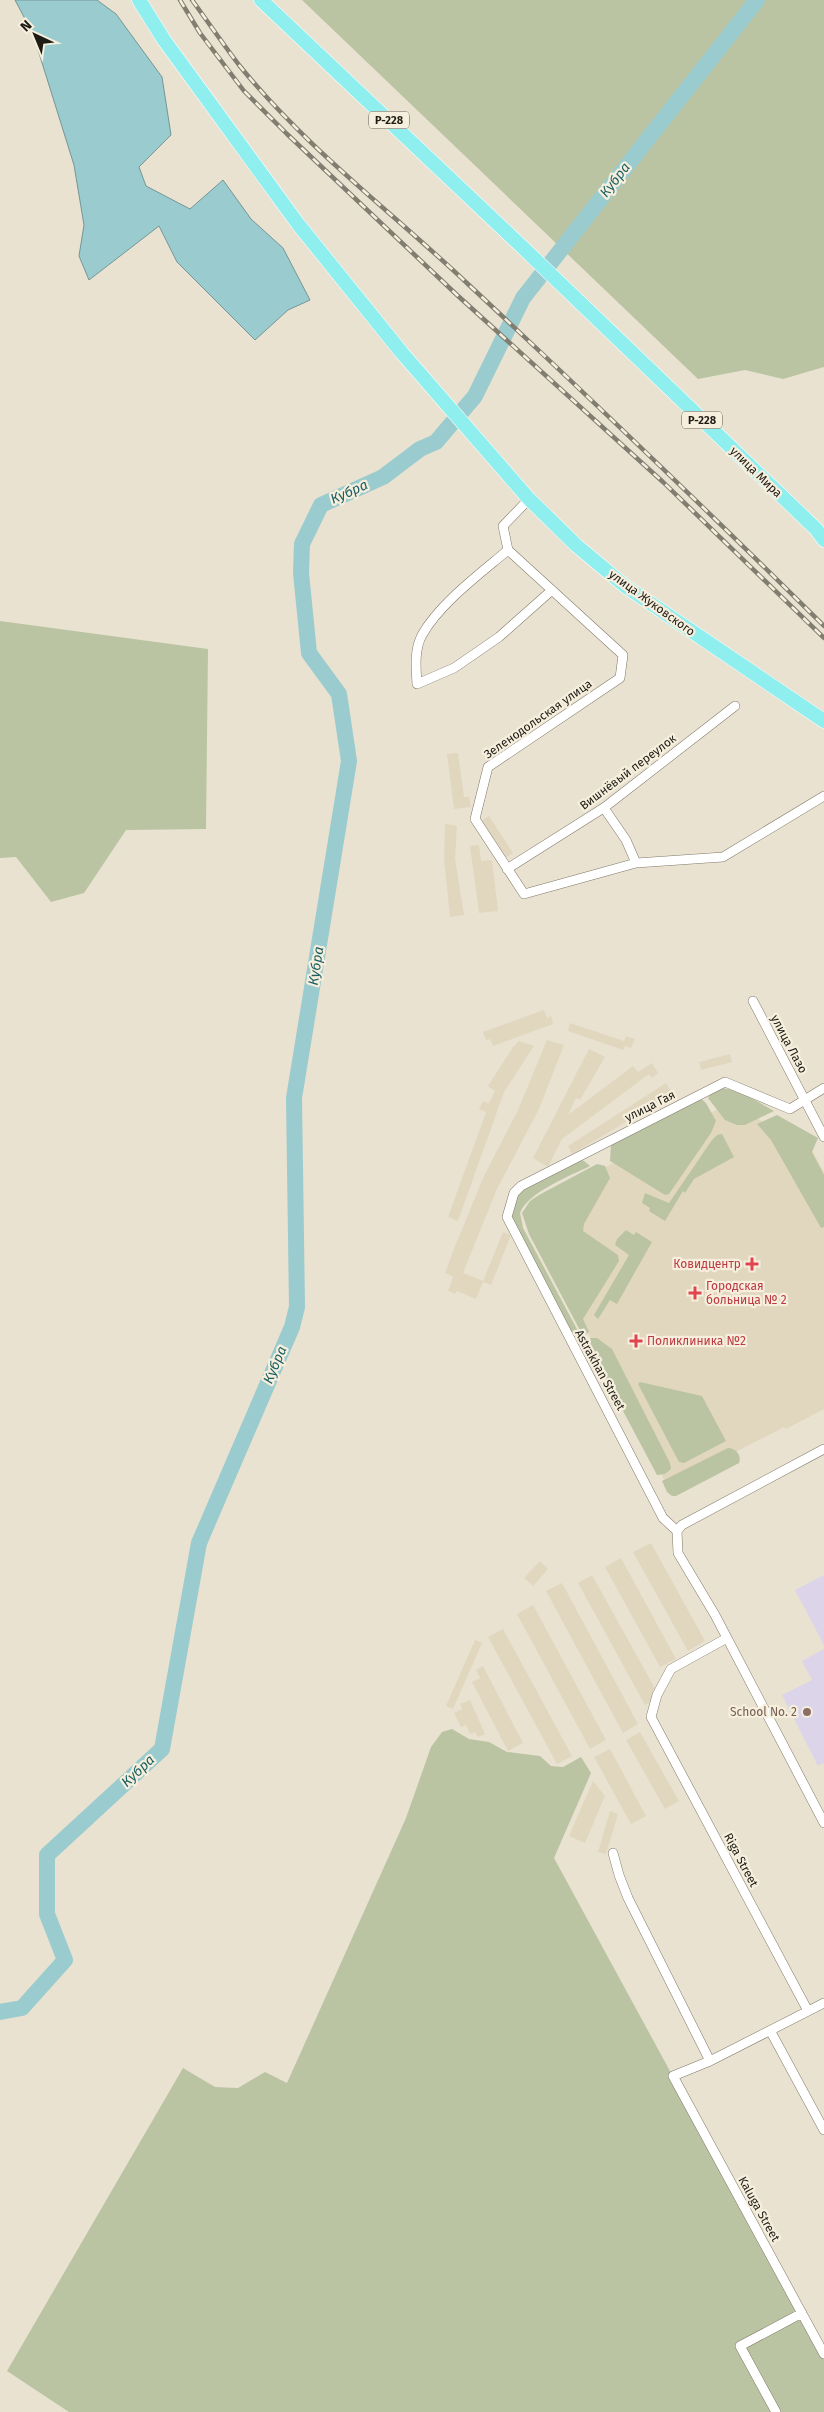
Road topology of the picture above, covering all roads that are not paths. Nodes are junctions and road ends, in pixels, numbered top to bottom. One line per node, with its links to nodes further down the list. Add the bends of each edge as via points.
1 (139, 0): 3 (main road, улица Жуковского, via 258,172 402,353)
2 (261, 0): 4 (main road, улица Мира / Р-228)
3 (529, 499): 5 (street, via 503,526); 8 (main road, улица Жуковского, via 576,545 625,586)
4 (821, 531)
5 (508, 550): 6 (street); 6 (street, via 441,611 422,635 416,654 417,684 454,668 499,637)
6 (552, 590): 12 (street, Зеленодольская улица, via 623,655 620,678 488,767 475,819)
7 (736, 706): 10 (street, Вишнёвый переулок)
8 (824, 721)
9 (824, 796): 11 (street, via 724,857)
10 (604, 808): 11 (street, via 626,840); 12 (street, Вишнёвый переулок)
11 (636, 863): 12 (street, Зеленодольская улица, via 524,894)
12 (507, 869)
13 (753, 1001): 15 (street, улица Лазо)
14 (824, 1088): 15 (street, улица Гая)
15 (804, 1099): 16 (street, улица Лазо); 17 (street, улица Гая, via 790,1109 725,1082 521,1186 514,1193)
16 (824, 1136)
17 (507, 1217): 19 (street, Astrakhan Street, via 663,1518)
18 (824, 1450): 19 (street)
19 (676, 1531): 20 (street, via 678,1553)
20 (727, 1638): 21 (street); 24 (street, Riga Street, via 671,1670 654,1704 652,1720)
21 (824, 1823)
22 (613, 1853): 26 (street, via 628,1898)
23 (824, 2003): 24 (street)
24 (808, 2011): 25 (street)
25 (771, 2032): 26 (street); 27 (street)
26 (710, 2062): 28 (street, Kaluga Street, via 672,2076)
27 (824, 2130)
28 (802, 2313): 29 (street, Kaluga Street); 30 (street, via 740,2346)
29 (824, 2354)
30 (776, 2412)

